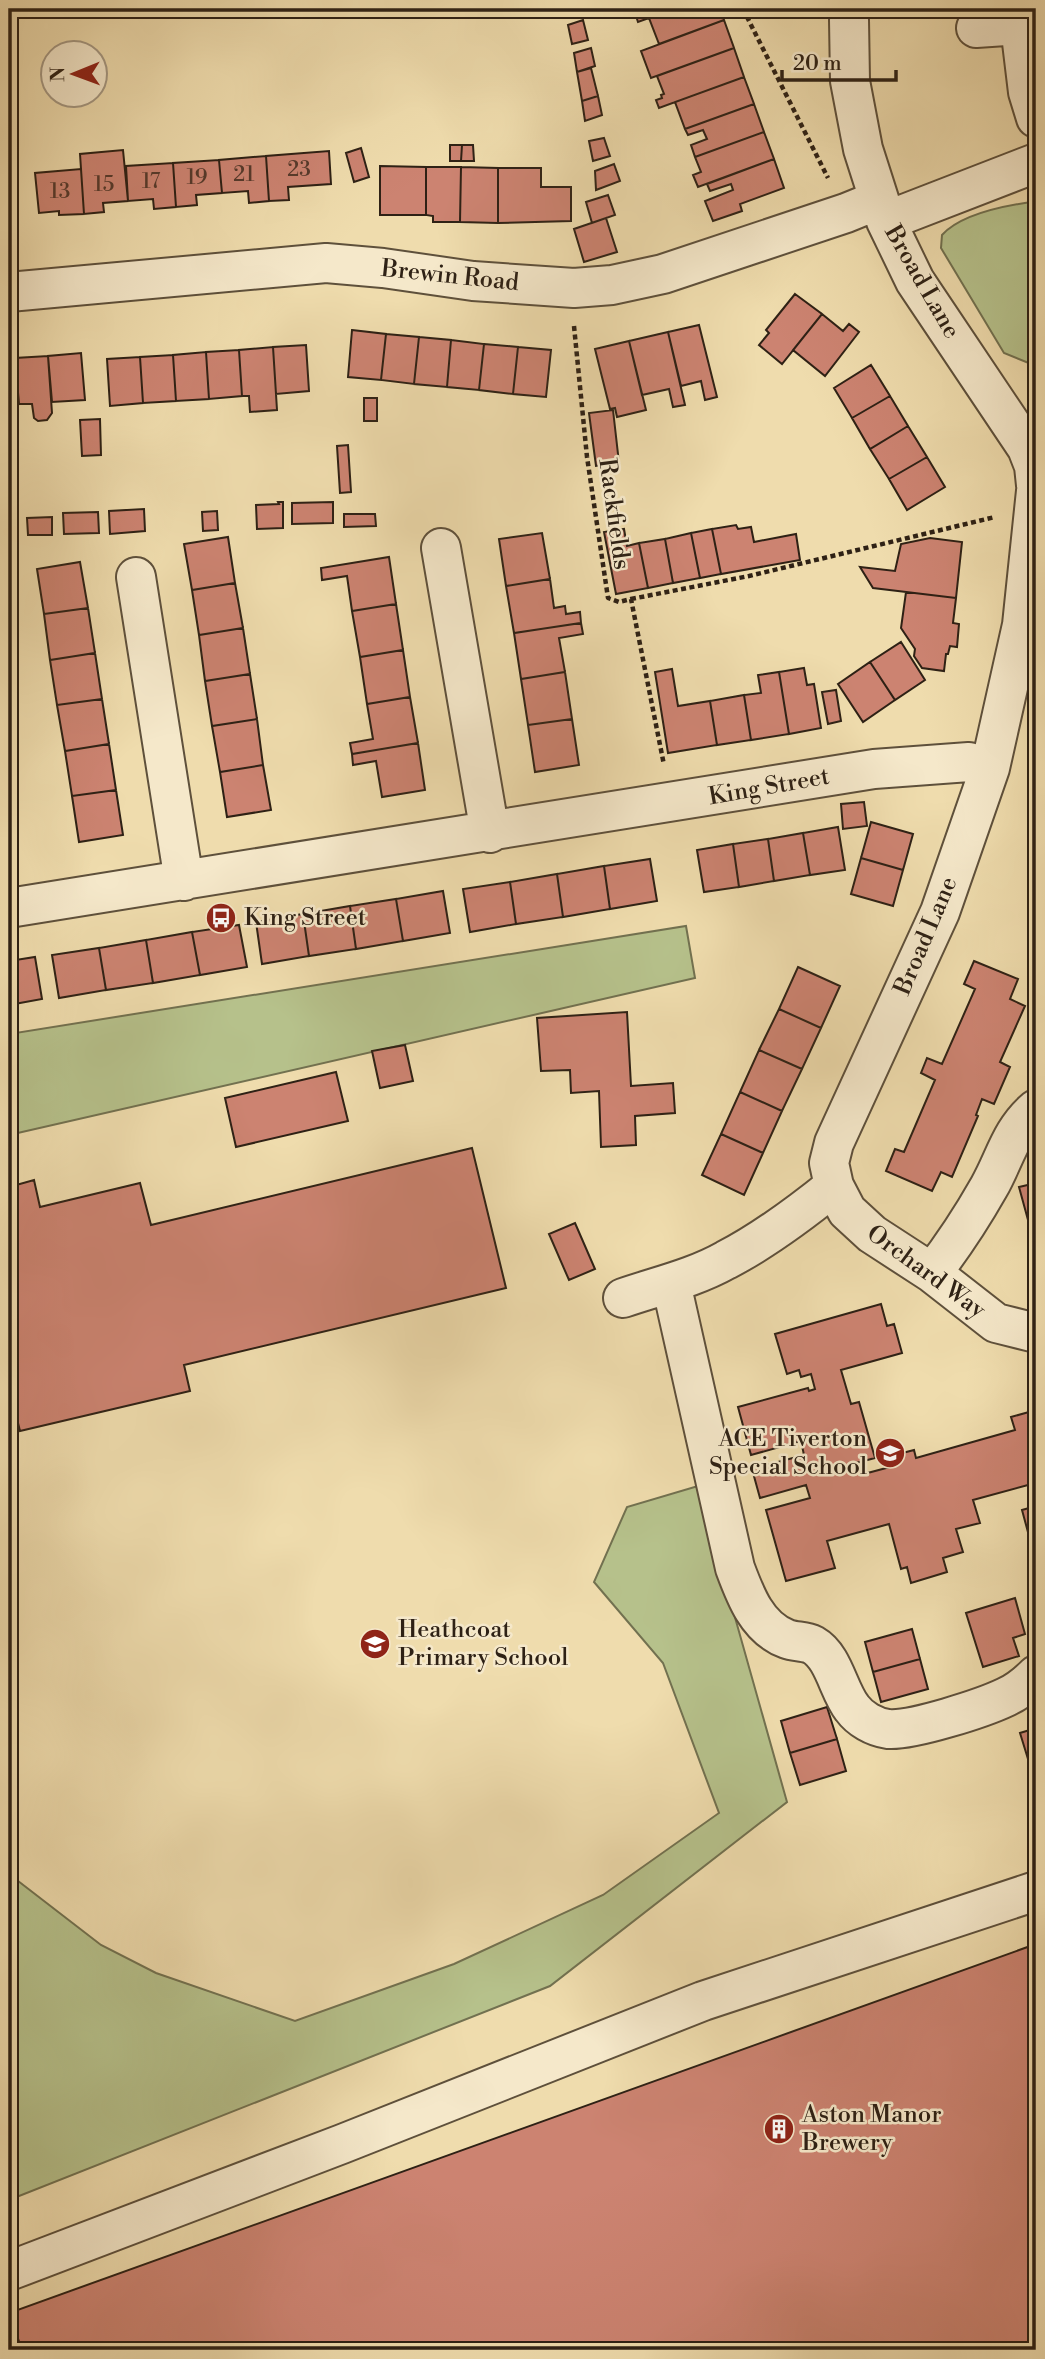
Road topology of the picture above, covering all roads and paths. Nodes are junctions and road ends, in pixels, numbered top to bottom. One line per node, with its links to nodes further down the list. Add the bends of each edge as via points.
1 (743, 9): 7 (path)
2 (849, 12): 7 (street, Broad Lane, via 850,81)
3 (1019, 17): 4 (street); 5 (street, via 1028,92)
4 (976, 29)
5 (1036, 118)
6 (1036, 163): 7 (street, Brewin Road)
7 (870, 211): 8 (street, Brewin Road, via 806,226 663,274); 10 (street, Broad Lane, via 1027,448 1034,466)
8 (574, 288): 9 (street, Brewin Road, via 326,263); 13 (path, Rackfields, via 587,457 608,598 619,602)
9 (9, 292)
10 (1036, 497): 13 (path, via 1003,515 749,576); 14 (street, Broad Lane, via 1022,625)
11 (442, 548): 16 (street)
12 (136, 577): 17 (street)
13 (631, 599): 15 (path, Rackfields)
14 (990, 768): 15 (street, King Street, via 969,761 918,764); 20 (street, Broad Lane, via 940,912 834,1143 829,1163)
15 (672, 803): 16 (street, King Street)
16 (490, 833): 17 (street, King Street)
17 (184, 881): 18 (street, King Street)
18 (9, 908)
19 (1036, 1109): 21 (street, via 1021,1122 991,1184)
20 (834, 1186): 21 (street, Orchard Way, via 848,1211 872,1234); 22 (street, via 727,1260)
21 (932, 1273): 24 (street, Orchard Way, via 996,1323)
22 (671, 1283): 23 (street); 25 (street, via 735,1568 747,1600 764,1624 784,1638 813,1646 827,1661 852,1709 886,1729 930,1723 1005,1697)
23 (623, 1298)
24 (1036, 1333)
25 (1036, 1675)
26 (1036, 1891): 27 (street, via 704,2001)
27 (9, 2271)

